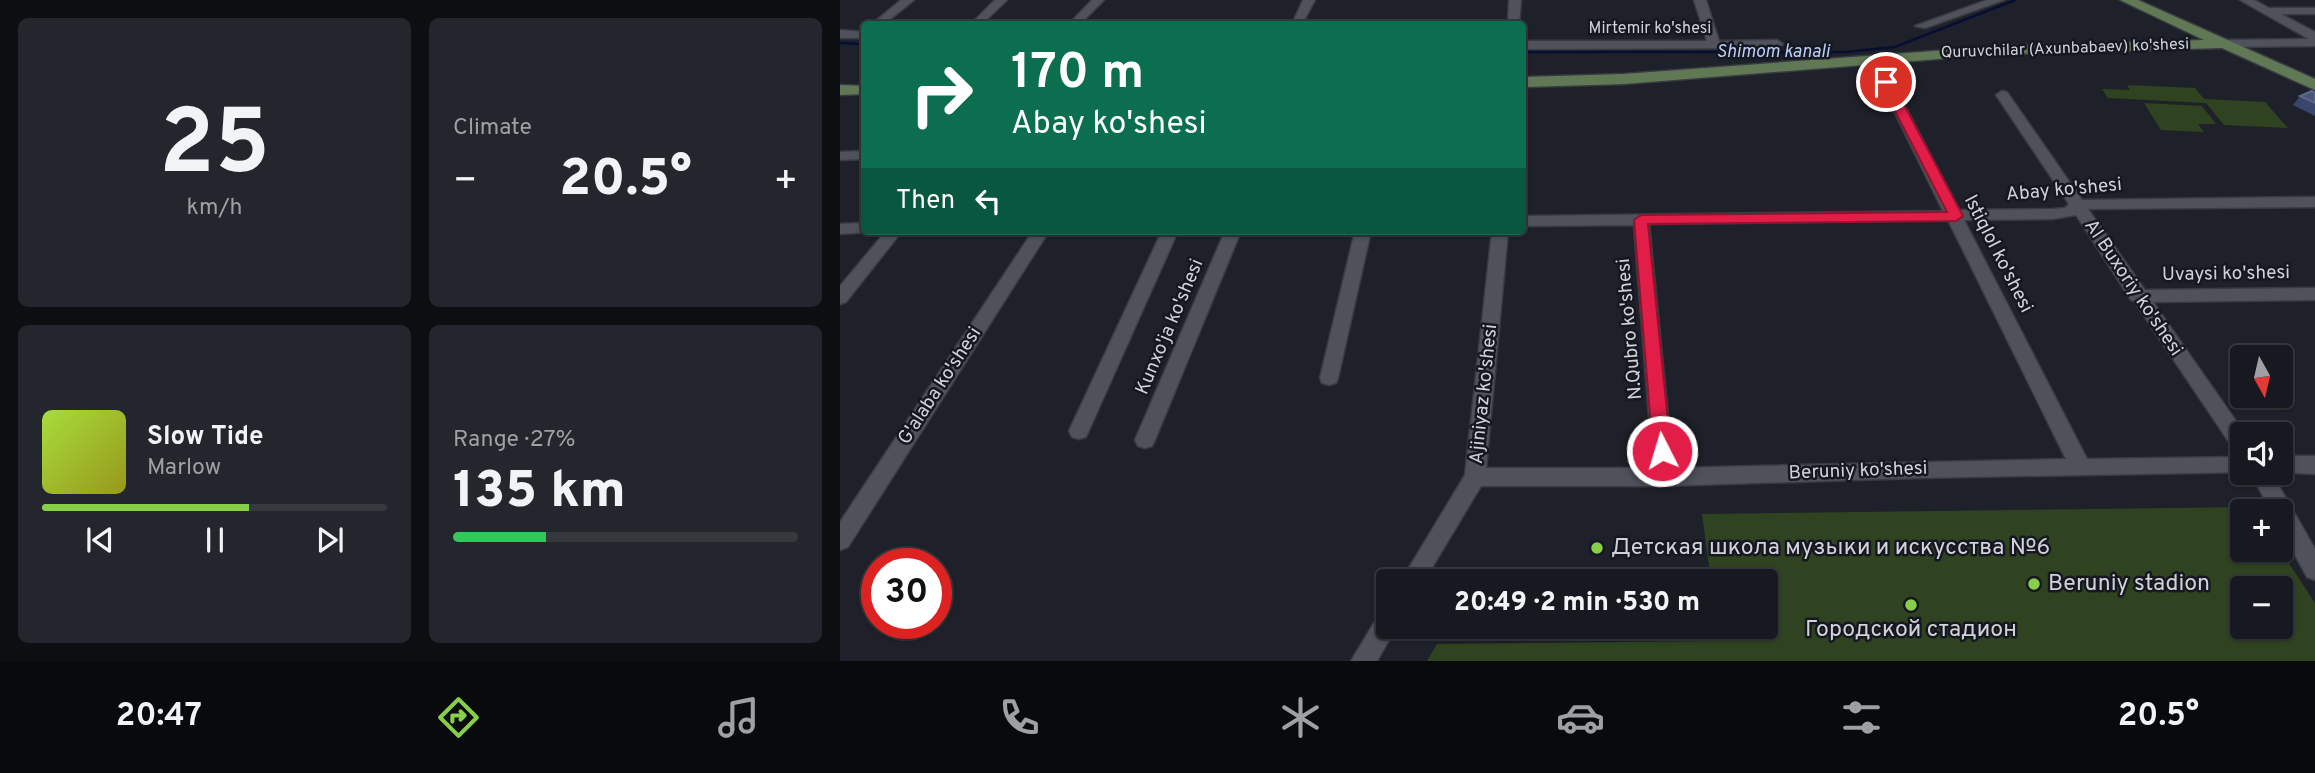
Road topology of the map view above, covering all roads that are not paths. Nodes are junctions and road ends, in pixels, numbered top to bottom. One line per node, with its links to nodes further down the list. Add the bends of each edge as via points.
1 (908, 0): 12 (street)
2 (1002, 0): 13 (street)
3 (1098, 0): 14 (street)
4 (1309, 0): 15 (street)
5 (1515, 0): 16 (street)
6 (1700, 0): 21 (street)
7 (1998, 0): 17 (street)
8 (2127, 0): 23 (main road)
9 (2246, 0): 10 (street)
10 (2266, 11): 11 (street); 20 (street)
11 (2315, 11)
12 (881, 21)
13 (979, 21)
14 (1077, 21)
15 (1298, 21)
16 (1514, 21)
17 (1922, 26)
18 (840, 34): 19 (street)
19 (861, 35)
20 (2312, 42): 23 (street, Quruvchilar (Axunbabaev) ko'shesi)
21 (1714, 44): 22 (street, Mirtemir ko'shesi); 24 (street, Mirtemir ko'shesi)
22 (1777, 44)
23 (2221, 44): 25 (main road, Quruvchilar (Axunbabaev) ko'shesi, via 2002,50); 27 (main road)
24 (1526, 45)
25 (1875, 60): 26 (main road, Quruvchilar (Axunbabaev) ko'shesi); 35 (street, Istiqlol ko'shesi)
26 (1526, 82)
27 (2315, 85)
28 (840, 90): 29 (main road)
29 (861, 90)
30 (2002, 96): 34 (street, Al Buxoriy ko'shesi)
31 (861, 155): 32 (street)
32 (840, 156)
33 (2315, 202): 34 (street, Abay ko'shesi)
34 (2077, 205): 35 (street, Abay ko'shesi, via 2069,213); 47 (street, Al Buxoriy ko'shesi)
35 (1956, 216): 36 (street, Abay ko'shesi); 56 (street, Istiqlol ko'shesi)
36 (1641, 220): 37 (street, Abay ko'shesi); 58 (street, N.Qubro ko'shesi)
37 (1526, 221)
38 (861, 228): 39 (street)
39 (840, 229)
40 (891, 235): 48 (street)
41 (1038, 235): 60 (street, G'alaba ko'shesi)
42 (1168, 235): 51 (street, Kunxo'ja ko'shesi)
43 (1232, 235): 52 (street, Kunxo'ja ko'shesi)
44 (1362, 235): 49 (street)
45 (1500, 235): 57 (street, Ajiniyaz ko'shesi)
46 (2315, 294): 47 (street, Uvaysi ko'shesi)
47 (2137, 296): 50 (street, Al Buxoriy ko'shesi)
48 (840, 298)
49 (1329, 378)
50 (2230, 428)
51 (1079, 431)
52 (1145, 440)
53 (2315, 465): 55 (street)
54 (2230, 466): 56 (street, Beruniy ko'shesi)
55 (2293, 466)
56 (2081, 468): 58 (street, Beruniy ko'shesi, via 1916,468)
57 (1475, 477): 58 (street, Beruniy ko'shesi); 61 (street, Ajiniyaz ko'shesi)
58 (1664, 477)
59 (2267, 485): 62 (street)
60 (840, 540)
61 (1419, 569)
62 (2315, 570)
63 (1377, 639): 64 (street)
64 (1363, 661)

